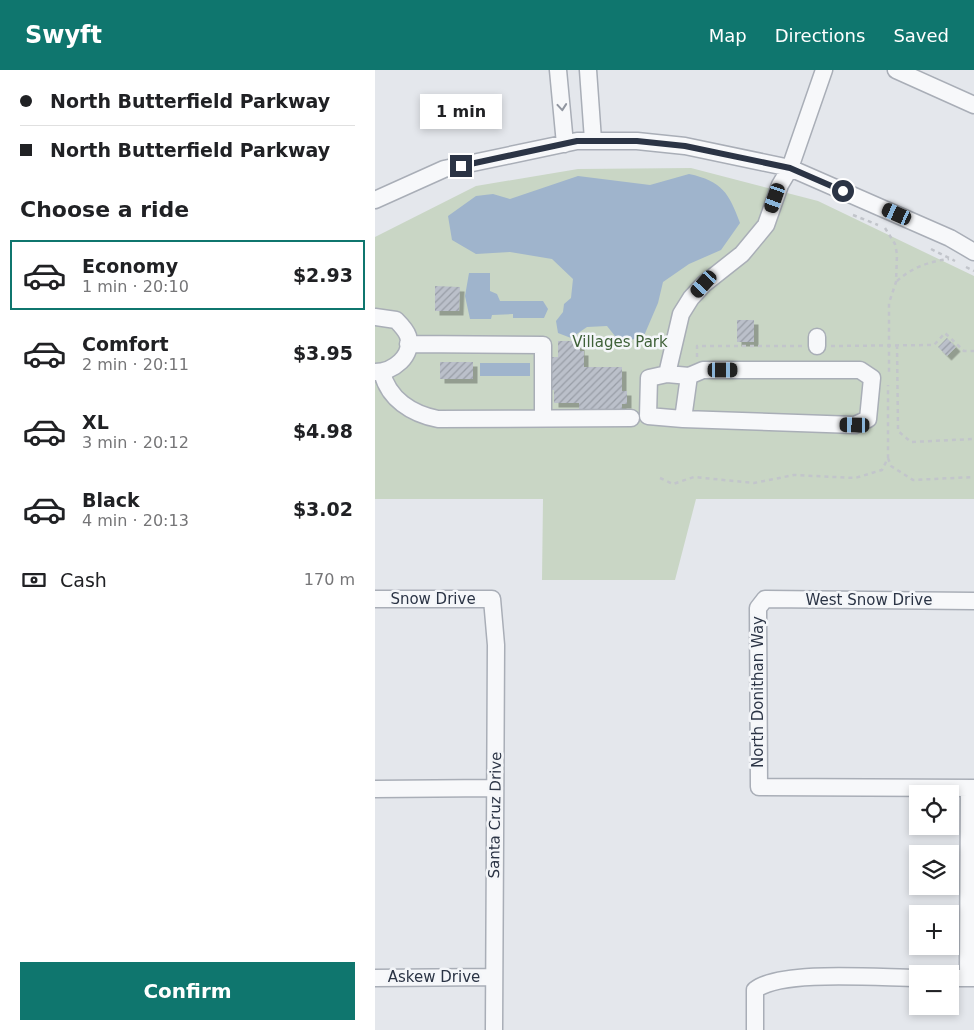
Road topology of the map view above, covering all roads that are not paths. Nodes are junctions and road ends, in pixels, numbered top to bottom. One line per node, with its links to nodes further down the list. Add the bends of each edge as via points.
1 (558, 70): 7 (street, one-way to 7)
2 (588, 70): 6 (street)
3 (824, 70): 8 (street)
4 (896, 70): 5 (street)
5 (974, 105)
6 (593, 140): 7 (street); 8 (street, via 685,146)
7 (565, 144): 9 (street, via 444,169)
8 (790, 168): 10 (street, via 950,238); 15 (street, via 780,185 767,225 742,254 704,284 681,314)
9 (375, 200)
10 (974, 252)
11 (375, 317): 12 (street, via 396,320 408,335)
12 (409, 344): 14 (street, via 399,364); 16 (street, via 543,345)
13 (693, 370): 15 (street); 18 (street); 18 (street, via 860,370 872,378 868,419 855,425)
14 (379, 372): 16 (street, via 398,401 423,416 438,419)
15 (667, 374): 18 (street, via 649,378 648,416)
16 (543, 418): 17 (street)
17 (631, 418)
18 (683, 419)
19 (375, 600): 20 (street, Snow Drive)
20 (492, 600): 23 (street, Santa Cruz Drive, via 496,645)
21 (765, 600): 22 (street, West Snow Drive); 24 (street, North Donithan Way, via 758,608 759,787)
22 (974, 601)
23 (495, 788): 25 (street); 26 (street, Santa Cruz Drive)
24 (971, 788): 29 (street)
25 (375, 789)
26 (494, 977): 27 (street, Askew Drive); 30 (street, Santa Cruz Drive)
27 (375, 978)
28 (909, 978): 31 (street, via 792,977 762,984 755,990)
29 (971, 978)
30 (494, 1030)
31 (755, 1030)

